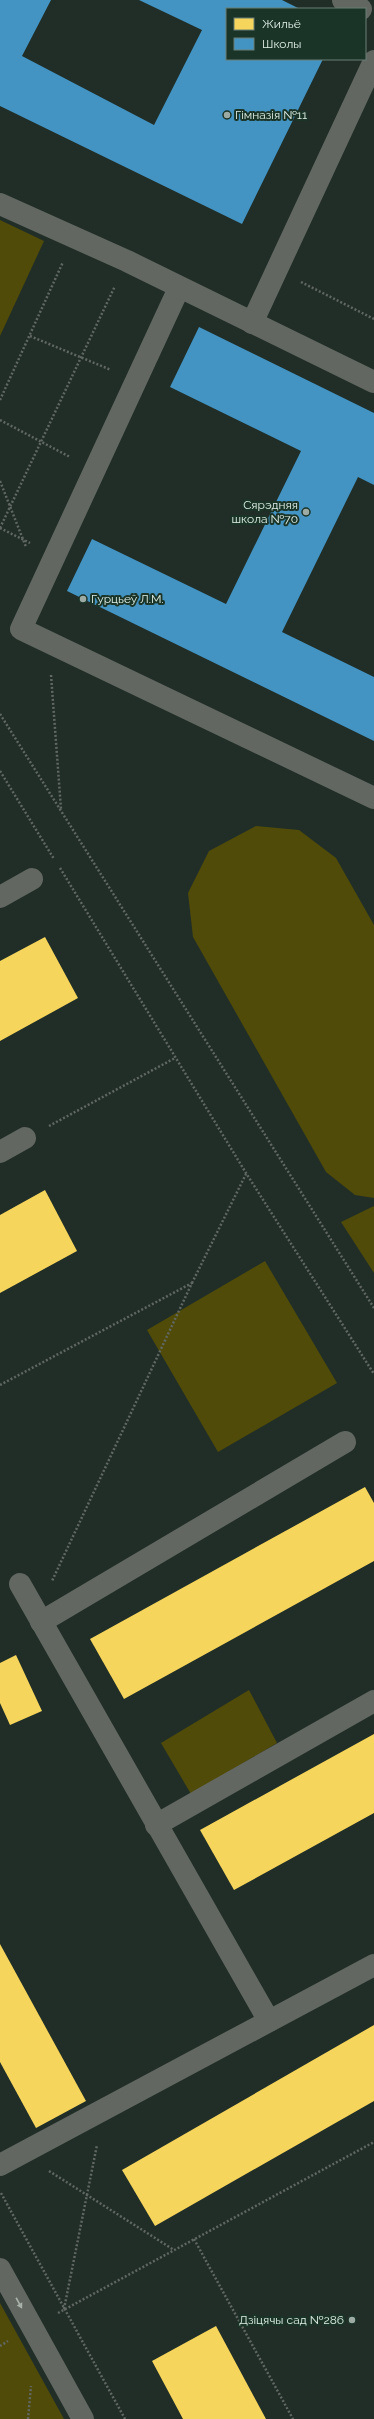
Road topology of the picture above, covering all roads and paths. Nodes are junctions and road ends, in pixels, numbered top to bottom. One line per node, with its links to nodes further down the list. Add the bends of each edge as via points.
1 (343, 0): 2 (lane)
2 (359, 8)
3 (374, 61): 7 (lane)
4 (0, 204): 5 (lane)
5 (74, 238): 6 (lane); 11 (path)
6 (127, 261): 8 (lane); 12 (path)
7 (278, 270): 9 (path); 10 (lane)
8 (179, 288): 10 (lane); 13 (lane)
9 (374, 319)
10 (252, 323): 14 (lane)
11 (30, 336): 12 (path); 15 (path)
12 (81, 358): 13 (path); 17 (path)
13 (137, 380): 18 (lane)
14 (374, 382)
15 (0, 400)
16 (0, 420): 17 (path)
17 (41, 442): 18 (path); 19 (path)
18 (96, 469): 22 (lane, via 21,629)
19 (0, 528)
20 (0, 714): 30 (path)
21 (0, 770): 25 (path)
22 (374, 798)
23 (32, 879): 24 (lane)
24 (0, 897)
25 (175, 1058): 26 (path); 28 (path)
26 (26, 1138): 27 (lane)
27 (0, 1152)
28 (246, 1174): 29 (path); 31 (path)
29 (192, 1283): 32 (path); 35 (path)
30 (374, 1308)
31 (374, 1374)
32 (0, 1385)
33 (345, 1442): 35 (lane)
34 (20, 1584): 35 (lane)
35 (39, 1618): 37 (lane)
36 (374, 1701): 37 (lane)
37 (156, 1825): 39 (lane)
38 (374, 1965): 39 (lane)
39 (269, 2021): 40 (lane)
40 (104, 2110): 42 (lane); 45 (path)
41 (374, 2142): 46 (path)
42 (21, 2154): 43 (lane); 45 (path)
43 (0, 2165)
44 (0, 2192): 49 (path)
45 (87, 2195): 47 (path); 49 (path)
46 (194, 2240): 47 (path); 54 (path)
47 (174, 2250): 49 (path)
48 (0, 2269): 50 (lane, one-way to 50)
49 (64, 2309): 50 (path); 53 (path)
50 (32, 2326): 51 (path); 52 (lane)
51 (0, 2346)
52 (83, 2419)
53 (124, 2419)
54 (293, 2419)

